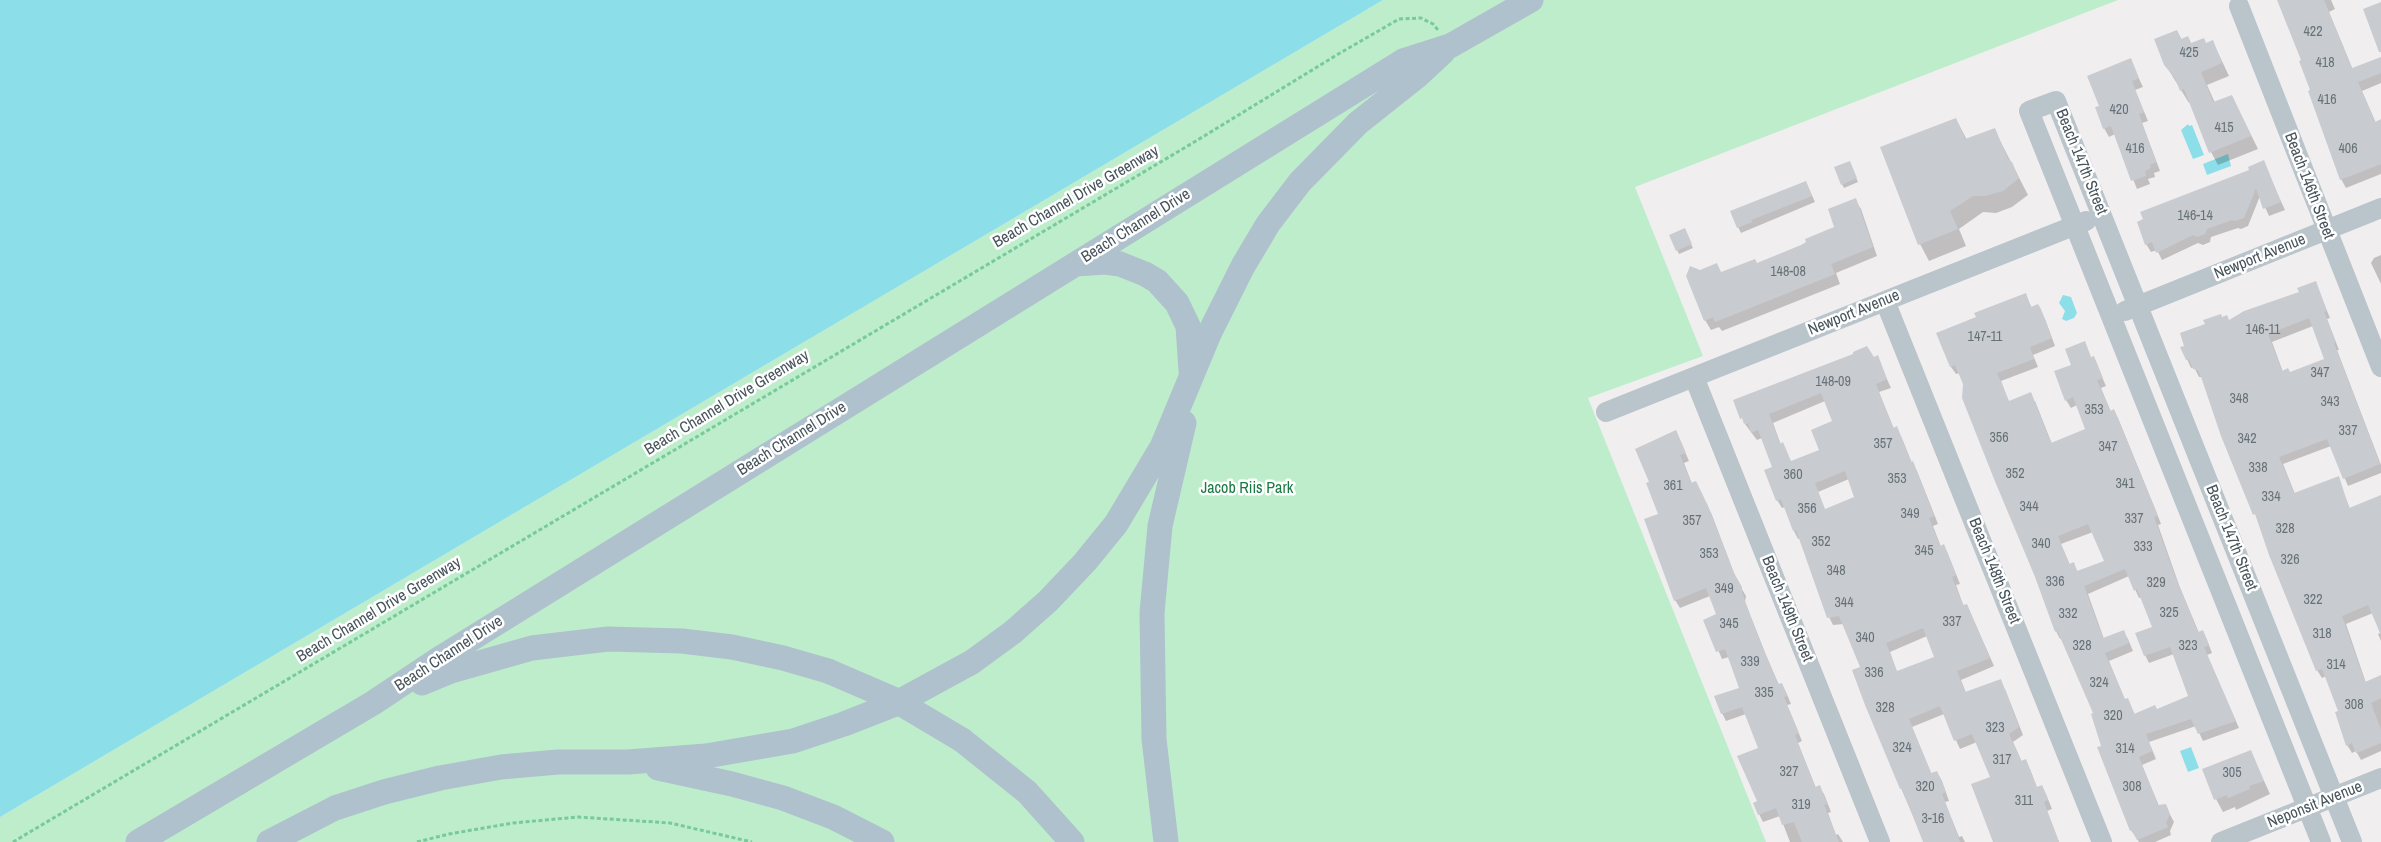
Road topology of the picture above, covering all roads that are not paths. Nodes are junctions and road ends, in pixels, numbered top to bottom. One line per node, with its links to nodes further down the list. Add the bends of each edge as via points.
1 (1531, 0): 3 (main road, Beach Channel Drive)
2 (2239, 6): 7 (street, Beach 146th Street)
3 (1450, 46): 8 (main road, Beach Channel Drive, via 1403,61); 14 (main road, Beach Channel Drive, via 1358,123 1300,182 1268,224 1243,266)
4 (2381, 208): 7 (street, Newport Avenue)
5 (2102, 214): 6 (street, Newport Avenue); 6 (street, Beach 147th Street, via 2056,101 2029,111); 10 (street, Beach 147th Street)
6 (2075, 225): 9 (street, Newport Avenue); 11 (street, Beach 147th Street)
7 (2327, 230): 10 (street, Newport Avenue); 12 (street, Beach 146th Street)
8 (1074, 264): 14 (main road, via 1104,262 1133,268 1168,291 1188,326); 18 (main road, Beach Channel Drive)
9 (1885, 301): 13 (street, Newport Avenue); 29 (street, Beach 148th Street)
10 (2138, 306): 11 (street, Newport Avenue); 16 (street, Beach 147th Street)
11 (2111, 316): 17 (street, Beach 147th Street)
12 (2381, 367)
13 (1694, 377): 15 (street, Newport Avenue); 28 (street, Beach 149th Street)
14 (1191, 378): 19 (main road, Beach Channel Drive, via 1148,472 1102,543 1037,612 972,662 895,704 793,741 706,756); 27 (main road, via 1183,430 1160,526 1152,613 1154,739)
15 (1606, 412)
16 (2237, 554): 17 (street); 21 (street, Beach 147th Street)
17 (2210, 564): 22 (street, Beach 147th Street)
18 (373, 703): 23 (main road, Beach Channel Drive); 26 (main road, bridge, via 451,671 559,643 608,639 682,641 732,647 828,671 893,698 962,740 1027,792)
19 (628, 762): 24 (main road, Beach Channel Drive, via 510,766 440,778 336,808); 25 (main road, via 783,798)
20 (2381, 778): 21 (street, Neponsit Avenue)
21 (2334, 797): 22 (street, Neponsit Avenue); 32 (street, Beach 147th Street)
22 (2307, 808): 30 (street, Neponsit Avenue); 31 (street, Beach 147th Street)
23 (138, 842)
24 (269, 842)
25 (882, 842)
26 (1072, 842)
27 (1166, 842)
28 (1880, 842)
29 (2102, 842)
30 (2222, 842)
31 (2321, 842)
32 (2352, 842)

